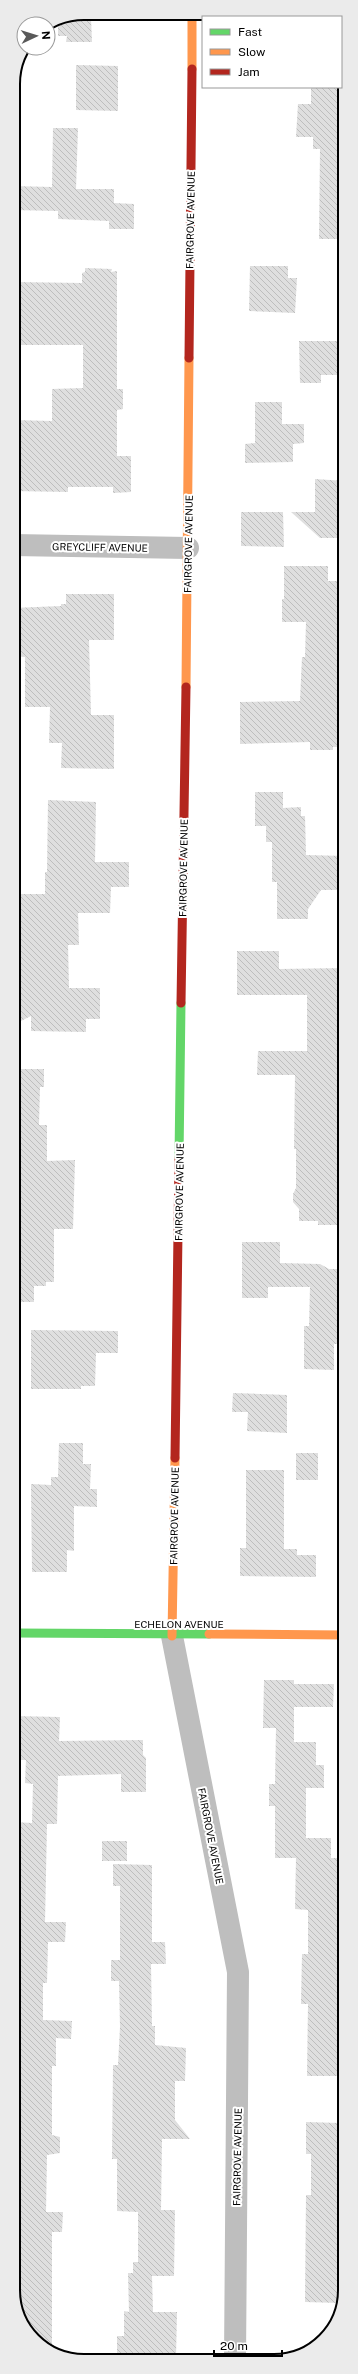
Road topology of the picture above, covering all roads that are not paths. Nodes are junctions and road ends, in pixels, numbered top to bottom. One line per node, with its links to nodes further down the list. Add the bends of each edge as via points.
1 (192, 20): 3 (street, FAIRGROVE AVENUE)
2 (20, 546): 3 (street, GREYCLIFF AVENUE)
3 (188, 548): 6 (street, FAIRGROVE AVENUE)
4 (20, 1633): 6 (street, ECHELON AVENUE)
5 (338, 1635): 6 (street, ECHELON AVENUE)
6 (172, 1636): 7 (street, FAIRGROVE AVENUE, via 238,1972)
7 (235, 2354)

